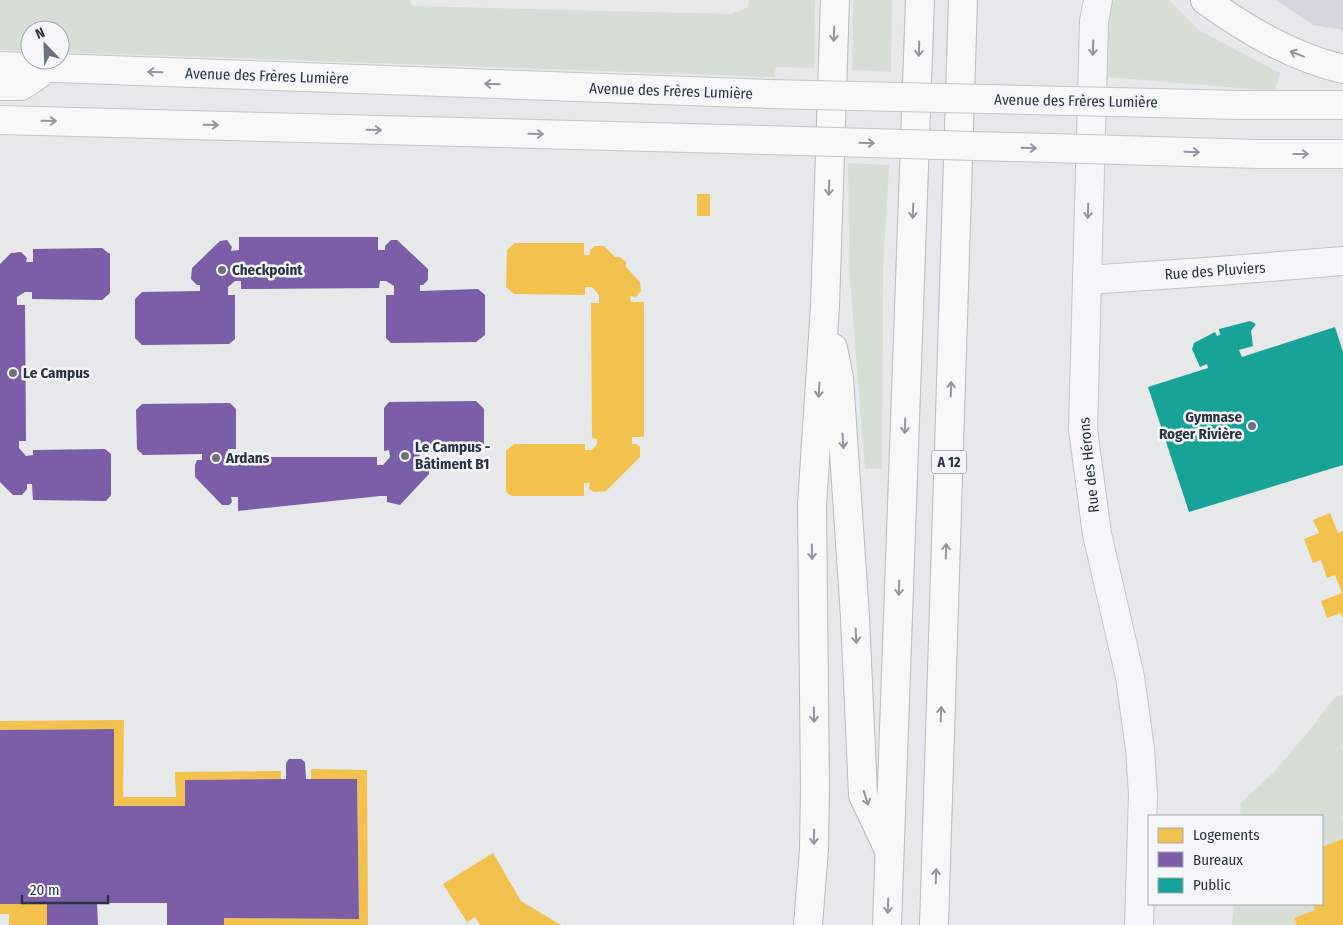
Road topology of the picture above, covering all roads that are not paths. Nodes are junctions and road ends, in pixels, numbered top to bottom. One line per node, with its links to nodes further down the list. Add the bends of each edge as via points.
1 (836, 0): 17 (main road, one-way to 17)
2 (920, 0): 18 (main road, one-way to 18)
3 (963, 0): 21 (main road, A 12, one-way to 3)
4 (1098, 0): 16 (street, Rue des Hérons, one-way to 16, via 1094,22)
5 (1204, 0): 9 (main road, one-way to 5, via 1284,49)
6 (0, 66): 7 (main road, Avenue des Frères Lumière)
7 (20, 67)
8 (70, 69): 12 (main road, Avenue des Frères Lumière, one-way to 8, bridge, via 1241,105 768,94)
9 (1343, 69)
10 (46, 70): 11 (main road, via 21,86)
11 (0, 86)
12 (1343, 104)
13 (0, 120): 14 (main road, one-way to 14, bridge)
14 (1343, 154)
15 (1343, 261): 16 (street, Rue des Pluviers)
16 (1087, 280): 22 (street, Rue des Hérons, via 1083,429 1097,534 1130,677 1140,749 1143,795)
17 (825, 306): 18 (main road, one-way to 18, via 839,378 863,795); 19 (main road, one-way to 19, via 812,505 815,788)
18 (890, 852): 20 (main road, one-way to 20)
19 (808, 925)
20 (887, 925)
21 (934, 925)
22 (1140, 925)

